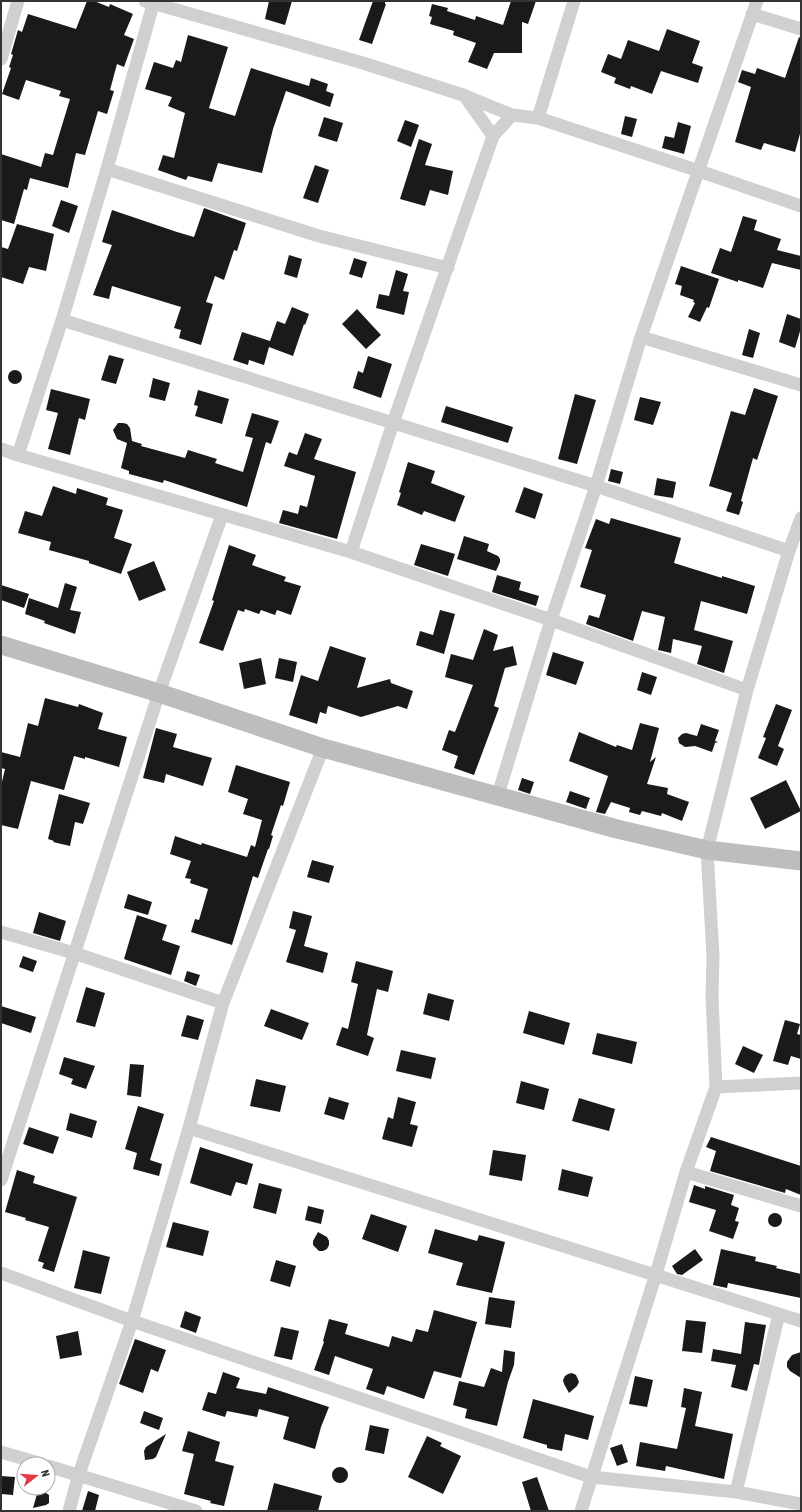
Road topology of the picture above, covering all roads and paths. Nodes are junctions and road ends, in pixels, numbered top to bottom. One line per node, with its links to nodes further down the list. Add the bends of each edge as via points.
1 (18, 1): 7 (street)
2 (574, 1): 10 (street)
3 (756, 1): 5 (street)
4 (150, 2): 8 (street, via 363,63); 12 (street)
5 (752, 14): 6 (street); 13 (street)
6 (801, 29)
7 (1, 59)
8 (463, 95): 9 (street); 11 (street)
9 (512, 115): 10 (street); 11 (street)
10 (538, 118): 13 (street)
11 (493, 136): 15 (street)
12 (107, 169): 15 (street, via 319,236); 16 (street)
13 (699, 171): 14 (street); 17 (street)
14 (801, 206)
15 (448, 268): 19 (street)
16 (62, 320): 19 (street); 21 (street)
17 (642, 337): 18 (street); 22 (street)
18 (801, 385)
19 (394, 423): 22 (street); 26 (street)
20 (1, 449): 21 (street)
21 (18, 455): 23 (street)
22 (596, 486): 25 (street); 27 (street)
23 (222, 515): 26 (street); 30 (street)
24 (801, 518): 25 (street)
25 (790, 551): 29 (street)
26 (351, 552): 27 (street)
27 (551, 620): 29 (street); 32 (street)
28 (1, 645): 30 (main road)
29 (747, 690): 33 (street)
30 (159, 693): 31 (main road); 36 (street)
31 (323, 748): 32 (main road); 37 (street)
32 (498, 795): 33 (main road, via 617,829)
33 (707, 850): 34 (main road); 39 (street)
34 (801, 861)
35 (1, 932): 36 (street)
36 (74, 953): 37 (street); 42 (street)
37 (223, 1003): 40 (street)
38 (801, 1083): 39 (street)
39 (716, 1087): 41 (street)
40 (189, 1128): 45 (street); 47 (street)
41 (686, 1172): 43 (street); 45 (street)
42 (1, 1180)
43 (801, 1206)
44 (1, 1273): 47 (street)
45 (656, 1274): 46 (street); 53 (street)
46 (779, 1314): 48 (street); 54 (street)
47 (132, 1321): 52 (street); 53 (street)
48 (801, 1321)
49 (1, 1452): 50 (street)
50 (16, 1456)
51 (56, 1468): 52 (street)
52 (79, 1474): 56 (street); 57 (street)
53 (591, 1477): 54 (street); 58 (street)
54 (736, 1492): 55 (street)
55 (801, 1504)
56 (69, 1511)
57 (196, 1511)
58 (581, 1511)

